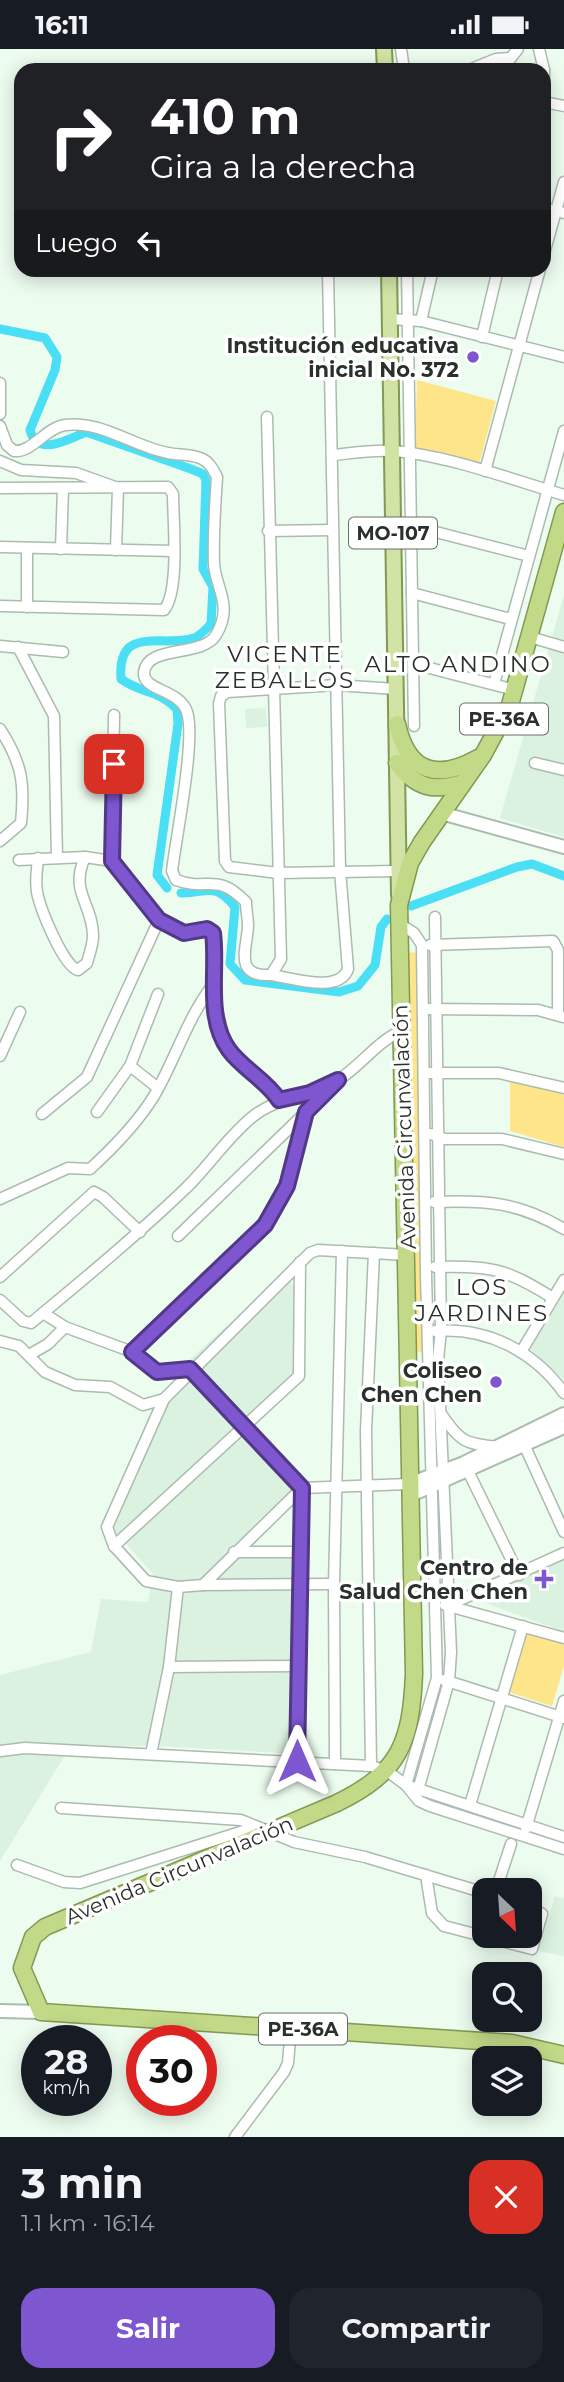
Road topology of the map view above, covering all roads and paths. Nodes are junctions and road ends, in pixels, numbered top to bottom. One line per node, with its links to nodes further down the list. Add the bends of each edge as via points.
1 (519, 49): 2 (street)
2 (511, 58): 3 (street); 4 (street)
3 (486, 63)
4 (507, 63)
5 (564, 182): 6 (street)
6 (560, 212): 7 (street)
7 (551, 236)
8 (328, 277): 27 (street)
9 (389, 277): 14 (main road, MO-107)
10 (407, 277): 15 (street)
11 (431, 277): 16 (street)
12 (496, 277): 17 (street)
13 (538, 277): 18 (street)
14 (390, 319): 15 (street); 26 (main road, MO-107)
15 (409, 321): 16 (street); 28 (street)
16 (421, 321): 17 (street)
17 (482, 337): 18 (street)
18 (519, 347): 19 (street); 30 (street)
19 (564, 357)
20 (0, 383): 21 (street)
21 (0, 414)
22 (267, 417): 40 (street)
23 (0, 426): 25 (street)
24 (564, 431): 34 (street)
25 (4, 446): 88 (street, via 18,452 51,428 68,424 166,453 200,458 212,466 217,477 214,568 224,607 218,632 202,647 159,655 144,672 151,687 181,700 191,730 172,871 176,880 186,884 221,883 246,902 244,960 250,971)
26 (392, 451): 27 (street); 28 (street); 37 (main road, MO-107)
27 (333, 454): 39 (street)
28 (408, 454): 30 (street); 38 (street)
29 (0, 461): 33 (street, via 21,470 76,473)
30 (485, 471): 34 (street)
31 (0, 488): 32 (street)
32 (63, 488): 33 (street); 43 (street)
33 (118, 488): 44 (street); 45 (street, via 171,489)
34 (547, 490): 35 (street); 46 (street)
35 (564, 495)
36 (563, 517): 51 (highway, Avenida Circunvalación / PE-36A)
37 (393, 520): 38 (street); 60 (main road, MO-107)
38 (409, 522): 46 (street); 47 (street)
39 (332, 530): 40 (street); 58 (street)
40 (268, 531): 59 (street)
41 (0, 547): 42 (street)
42 (27, 548): 43 (street); 49 (street)
43 (61, 549): 44 (street)
44 (116, 550): 45 (street)
45 (173, 551): 49 (street, via 169,602 163,610)
46 (529, 556): 50 (street)
47 (412, 593): 50 (street); 56 (street)
48 (0, 606): 49 (street)
49 (27, 607)
50 (510, 619): 57 (street)
51 (530, 637): 54 (street); 61 (highway, Avenida Circunvalación / PE-36A)
52 (0, 646): 53 (street)
53 (18, 647): 55 (street); 76 (street, via 54,716)
54 (564, 647)
55 (63, 652)
56 (414, 663): 57 (street); 64 (street)
57 (494, 684): 61 (street)
58 (337, 685): 59 (street); 60 (street); 79 (street)
59 (275, 689): 81 (street); 81 (street, via 227,692 219,703 225,861 232,868)
60 (397, 689): 63 (main road, MO-107)
61 (515, 690): 66 (highway, Avenida Circunvalación / PE-36A)
62 (114, 715): 78 (street)
63 (397, 724): 66 (highway, via 410,755 427,769 456,770); 67 (main road, MO-107)
64 (414, 726)
65 (0, 729): 72 (street, via 18,759 24,795 20,823)
66 (483, 755): 70 (highway, Avenida Circunvalación / PE-36A)
67 (397, 763): 70 (highway, via 407,776 431,789); 80 (main road, Avenida Circunvalación / MO-107)
68 (535, 763): 69 (street)
69 (564, 770)
70 (463, 783): 71 (highway, Avenida Circunvalación / PE-36A)
71 (442, 813): 73 (street); 82 (highway, Avenida Circunvalación / PE-36A, via 410,863)
72 (0, 841)
73 (564, 847)
74 (85, 857): 75 (street, via 79,884 93,937 87,963 78,970 65,960 44,913 36,881); 76 (street); 78 (street)
75 (38, 858): 76 (street); 77 (street)
76 (57, 858)
77 (19, 860)
78 (112, 861): 84 (street)
79 (340, 870): 80 (street); 81 (street); 88 (street, via 347,974 334,983)
80 (398, 871): 82 (main road, Avenida Circunvalación / MO-107)
81 (278, 873): 88 (street, via 281,959)
82 (399, 905): 85 (highway, Avenida Circunvalación / PE-36A)
83 (435, 917): 86 (street)
84 (159, 920): 89 (street, via 184,933 211,930); 107 (street, via 87,1077)
85 (398, 923): 87 (street); 96 (highway, Avenida Circunvalación / PE-36A)
86 (435, 944): 87 (street); 92 (street); 94 (street, via 553,941 558,950)
87 (422, 945): 91 (street)
88 (271, 975)
89 (212, 986): 102 (street); 104 (street, via 230,1051)
90 (158, 993): 99 (street)
91 (423, 1008): 92 (street); 100 (street)
92 (435, 1009): 94 (street, via 538,1010); 100 (street)
93 (20, 1012): 97 (street)
94 (561, 1016)
95 (0, 1026): 97 (street)
96 (401, 1031): 101 (street, via 386,1038); 119 (highway, Avenida Circunvalación / PE-36A)
97 (12, 1032): 98 (street)
98 (0, 1056)
99 (130, 1066): 102 (street); 105 (street)
100 (431, 1073): 103 (street, via 499,1073); 108 (street); 109 (street)
101 (338, 1080): 104 (street); 106 (street)
102 (158, 1088): 111 (street, via 90,1169 68,1168)
103 (564, 1088)
104 (279, 1100): 115 (street, via 251,1118)
105 (97, 1112)
106 (306, 1112): 116 (street); 131 (street, via 287,1186 265,1225)
107 (42, 1114)
108 (439, 1139): 109 (street); 110 (street, via 502,1139); 113 (street)
109 (425, 1140): 112 (street)
110 (564, 1154)
111 (0, 1199)
112 (425, 1202): 113 (street); 122 (street)
113 (438, 1202): 114 (street, via 511,1205 538,1213); 121 (street)
114 (564, 1229)
115 (140, 1232): 123 (street, via 94,1192); 127 (street)
116 (178, 1236)
117 (342, 1251): 118 (street); 120 (street, via 318,1250); 148 (street)
118 (374, 1253): 119 (street); 146 (street)
119 (407, 1255): 149 (highway, Avenida Circunvalación / PE-36A)
120 (300, 1262): 134 (street); 140 (street, via 300,1373)
121 (439, 1267): 122 (street); 125 (street, via 487,1266); 129 (street)
122 (426, 1268): 129 (street)
123 (0, 1276)
124 (564, 1280): 125 (street)
125 (553, 1297): 132 (street)
126 (0, 1300): 127 (street, via 27,1323)
127 (43, 1313): 128 (street)
128 (65, 1327): 131 (street); 133 (street)
129 (435, 1331): 132 (street, via 482,1333); 137 (street); 139 (street)
130 (0, 1341): 133 (street, via 19,1346)
131 (132, 1352): 134 (street, via 157,1372)
132 (521, 1352): 135 (street)
133 (29, 1355): 136 (street, via 45,1372 75,1385 101,1384 143,1405)
134 (190, 1369): 136 (street); 140 (street)
135 (564, 1393)
136 (164, 1399): 151 (street, via 108,1521)
137 (430, 1399): 139 (street); 145 (street)
138 (564, 1413): 142 (street)
139 (442, 1416): 143 (street, via 467,1443); 145 (street)
140 (247, 1426): 147 (street); 151 (street)
141 (564, 1427): 142 (street)
142 (522, 1440): 143 (street); 144 (street); 150 (street)
143 (498, 1447): 144 (street)
144 (466, 1467): 145 (street); 155 (street)
145 (438, 1478): 149 (street); 160 (street); 161 (street)
146 (367, 1485): 148 (street); 149 (street); 175 (street)
147 (302, 1488): 148 (street); 152 (street); 153 (street)
148 (338, 1489): 157 (street)
149 (409, 1490): 176 (highway, Avenida Circunvalación / PE-36A, via 413,1707 404,1739)
150 (564, 1532)
151 (114, 1546): 159 (street, via 146,1581)
152 (234, 1552): 153 (street); 158 (street)
153 (298, 1552): 156 (street)
154 (564, 1553): 155 (street)
155 (519, 1575): 161 (street)
156 (298, 1583): 157 (street); 158 (street); 165 (street)
157 (334, 1584): 174 (street)
158 (202, 1585): 159 (street)
159 (178, 1587): 164 (street)
160 (438, 1604): 161 (street); 166 (street)
161 (449, 1606): 162 (street); 167 (street)
162 (523, 1626): 163 (street); 168 (street)
163 (564, 1638)
164 (169, 1667): 165 (street); 172 (street)
165 (298, 1667): 173 (street)
166 (437, 1678): 167 (street); 177 (street)
167 (449, 1681): 168 (street); 178 (street)
168 (504, 1697): 170 (street); 179 (street)
169 (564, 1701): 170 (street)
170 (562, 1717): 181 (street)
171 (0, 1751): 172 (street)
172 (151, 1754): 173 (street)
173 (297, 1761): 174 (street)
174 (335, 1763): 175 (street)
175 (371, 1766): 176 (street)
176 (387, 1771): 177 (street); 182 (highway, Avenida Circunvalación / PE-36A, via 356,1794)
177 (406, 1785): 178 (street); 183 (street, via 419,1801)
178 (418, 1790): 179 (street)
179 (470, 1805): 181 (street)
180 (61, 1808): 182 (street, via 193,1815 241,1820)
181 (527, 1824): 183 (street); 184 (street)
182 (263, 1829): 187 (street, via 80,1883); 188 (street, via 294,1842); 193 (highway, Avenida Circunvalación / PE-36A, via 45,1927 33,1937 22,1968)
183 (524, 1836): 186 (street)
184 (564, 1837)
185 (512, 1844): 189 (street)
186 (564, 1849)
187 (16, 1865)
188 (426, 1875): 190 (street); 191 (street, via 432,1913 444,1926)
189 (500, 1878)
190 (472, 1889)
191 (472, 1933)
192 (0, 2011): 193 (street)
193 (41, 2011): 194 (highway, PE-36A)
194 (291, 2028): 195 (highway, PE-36A, via 512,2043); 196 (street, via 284,2072)
195 (564, 2055)
196 (238, 2136)

